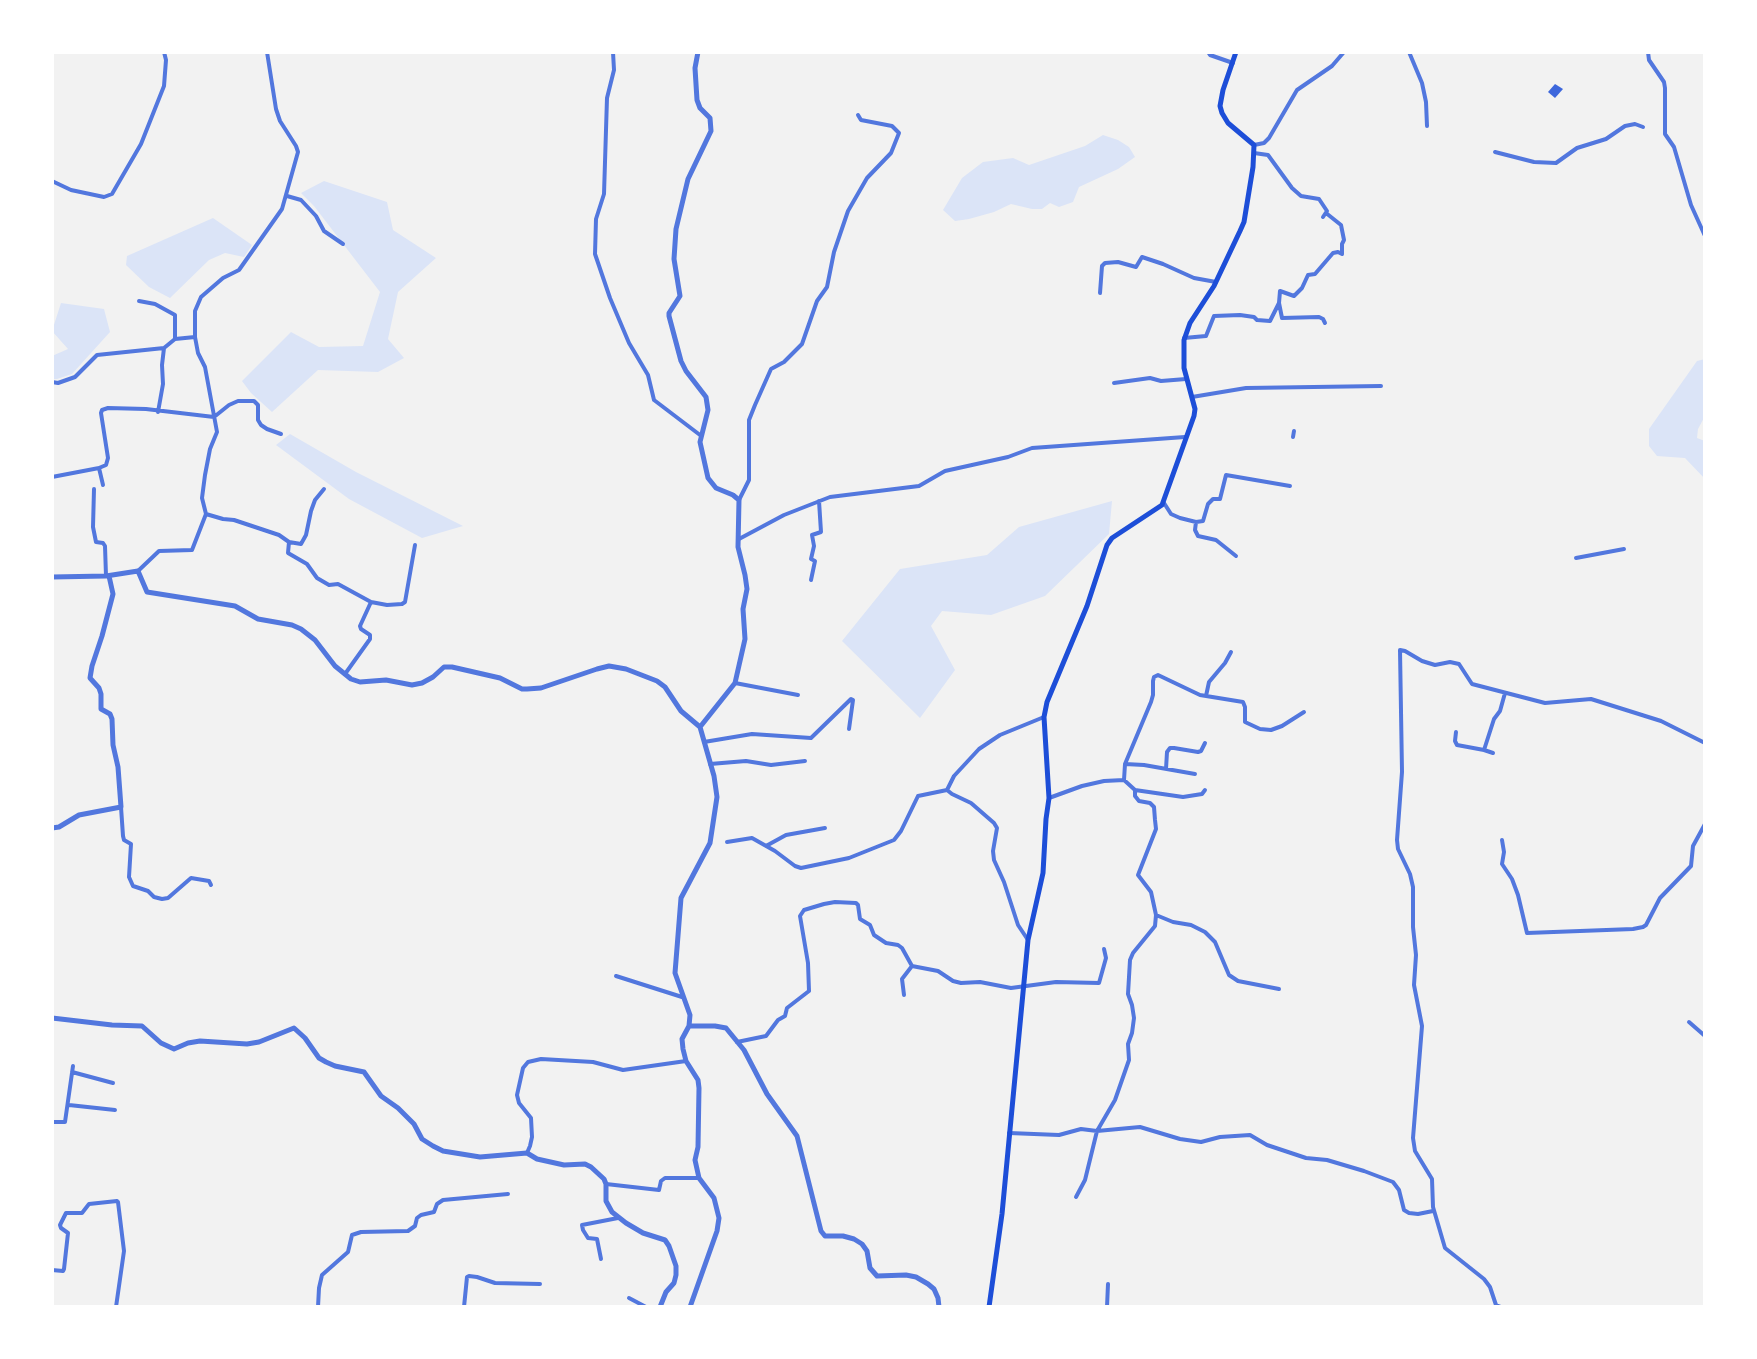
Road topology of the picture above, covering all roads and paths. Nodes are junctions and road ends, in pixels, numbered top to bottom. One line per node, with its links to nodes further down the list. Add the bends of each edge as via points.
1 (164, 52): 16 (street, via 164,86 141,144 112,194 71,190)
2 (267, 52): 17 (street, via 276,109 298,152)
3 (613, 52): 37 (street, via 595,254 654,400)
4 (698, 52): 37 (street, via 697,100 710,118 711,131 688,179 676,229 680,296 669,313 681,361 706,397 708,410)
5 (1208, 52): 10 (street)
6 (1236, 52): 10 (main road)
7 (1344, 52): 14 (street, via 1297,90 1269,138)
8 (1409, 52): 12 (street, via 1422,83)
9 (1648, 52): 18 (street, via 1664,82 1665,134)
10 (1233, 63): 14 (main road, via 1220,99 1222,113)
11 (858, 115): 45 (street, via 899,133 891,153 867,178 848,211 827,287 802,344 771,369 755,405 749,420 749,480)
12 (1427, 126)
13 (1643, 127): 15 (street, via 1625,126 1556,163)
14 (1254, 149): 20 (main road, via 1244,222); 23 (street, via 1268,155 1301,196 1319,199 1325,215 1341,225 1344,240 1342,254 1333,253 1294,296 1280,291)
15 (1495, 152)
16 (52, 181)
17 (286, 196): 19 (street, via 301,200 324,231); 25 (street, via 239,270 201,297)
18 (1705, 236)
19 (343, 244)
20 (1216, 282): 21 (street, via 1142,257 1136,267 1105,263); 26 (main road)
21 (1100, 293)
22 (139, 301): 27 (street, via 175,315)
23 (1279, 303): 24 (street, via 1282,318 1319,317); 26 (street, via 1270,321 1214,316 1206,336)
24 (1325, 323)
25 (195, 337): 27 (street); 35 (street)
26 (1184, 338): 29 (main road)
27 (175, 339): 28 (street)
28 (164, 348): 30 (street, via 97,355 75,377); 34 (street)
29 (1186, 379): 31 (street); 33 (main road)
30 (52, 382)
31 (1114, 383)
32 (1381, 386): 33 (street, via 1246,388)
33 (1192, 397): 38 (main road, via 1194,416)
34 (158, 412): 35 (street); 39 (street, via 102,410 108,462)
35 (214, 417): 36 (street, via 238,401 254,401 261,425); 48 (street, via 217,432 202,498)
36 (281, 434)
37 (700, 435): 45 (street, via 710,483)
38 (1185, 437): 46 (street, via 1032,448 945,471 919,486); 47 (main road)
39 (99, 468): 40 (street); 41 (street)
40 (52, 477)
41 (103, 485)
42 (1290, 486): 49 (street, via 1226,475 1220,499 1213,499 1203,521)
43 (94, 489): 57 (street, via 93,527 96,542 105,546)
44 (324, 489): 51 (street, via 315,500 301,544)
45 (739, 500): 50 (street)
46 (819, 501): 50 (street); 59 (street, via 821,532 812,535)
47 (1164, 503): 49 (street, via 1171,514); 68 (main road, via 1107,545)
48 (206, 514): 51 (street, via 264,529); 56 (street, via 192,550 159,551)
49 (1196, 522): 54 (street, via 1198,536 1216,540)
50 (739, 539): 63 (street, via 747,589 745,639)
51 (289, 542): 60 (street, via 288,553 307,564 317,578)
52 (415, 545): 60 (street, via 405,602)
53 (1624, 549): 55 (street)
54 (1236, 556)
55 (1576, 558)
56 (138, 571): 57 (street); 62 (street, via 147,592 235,606 258,619 301,629)
57 (108, 576): 58 (street); 87 (street, via 113,594 90,678 99,688 101,709 112,719)
58 (52, 577)
59 (811, 580)
60 (371, 602): 62 (street, via 360,626 370,639)
61 (1231, 652): 66 (street, via 1209,682)
62 (345, 674): 69 (street, via 360,682 412,685 452,667 527,689 609,666 657,681)
63 (735, 683): 65 (street); 69 (street)
64 (1505, 693): 74 (street, via 1545,703 1591,699 1661,721); 75 (street); 121 (street, via 1472,684 1455,663 1435,665 1400,650 1397,840 1413,887 1414,985 1422,1026 1413,1138 1432,1179)
65 (798, 695)
66 (1206, 696): 67 (street, via 1243,702 1245,722 1260,729 1282,726); 79 (street, via 1154,677 1151,702)
67 (1304, 712)
68 (1044, 717): 83 (street, via 979,749); 86 (main road)
69 (700, 727): 72 (street)
70 (849, 729): 72 (street, via 851,699 811,738 752,734)
71 (1456, 732): 75 (street, via 1457,745)
72 (704, 742): 78 (street)
73 (1205, 743): 80 (street, via 1198,752 1170,748)
74 (1705, 743)
75 (1484, 750): 76 (street)
76 (1493, 753)
77 (805, 761): 78 (street)
78 (710, 764): 103 (street, via 717,797 710,843 681,898 675,973)
79 (1125, 764): 80 (street); 82 (street)
80 (1166, 769): 81 (street)
81 (1195, 774)
82 (1124, 780): 84 (street); 86 (street)
83 (947, 790): 93 (street, via 918,796 894,840 854,857 801,868); 96 (street, via 971,803 997,828 994,860)
84 (1135, 790): 85 (street, via 1183,797); 95 (street, via 1139,801 1154,807 1156,829 1138,875 1151,892)
85 (1205, 790)
86 (1049, 798): 96 (main road, via 1043,873)
87 (121, 807): 89 (street, via 79,815); 94 (street, via 124,840 132,848 133,886 162,899 191,878)
88 (1705, 824): 91 (street, via 1693,846 1691,866 1660,898 1646,925 1633,929 1527,933 1512,879 1503,869)
89 (52, 828)
90 (825, 828): 93 (street, via 786,835)
91 (1502, 840)
92 (727, 842): 93 (street, via 752,838)
93 (766, 846)
94 (211, 885)
95 (1156, 915): 101 (street, via 1205,932 1229,975 1238,981); 114 (street, via 1155,926 1130,960 1128,994 1134,1018 1129,1060)
96 (1028, 940): 100 (main road)
97 (1104, 949): 100 (street, via 1099,983)
98 (912, 966): 100 (street, via 961,983); 102 (street, via 902,979); 108 (street, via 902,948 874,935 860,919 856,903 804,910 800,916 809,991 787,1008 766,1036)
99 (616, 976): 103 (street)
100 (1025, 985): 115 (main road)
101 (1279, 989)
102 (904, 995)
103 (684, 998): 106 (street)
104 (52, 1018): 116 (street, via 142,1026 174,1049 200,1041 259,1042 294,1028 319,1058 364,1072 433,1146 480,1157)
105 (1689, 1022): 107 (street)
106 (689, 1026): 108 (street, via 722,1027); 109 (street, via 682,1039)
107 (1705, 1036)
108 (737, 1042): 134 (street, via 797,1136 821,1231 862,1244 877,1276 906,1275 928,1284)
109 (686, 1061): 116 (street, via 623,1070 593,1062 528,1062 517,1095 531,1118); 117 (street, via 699,1088)
110 (113, 1083): 111 (street, via 73,1069)
111 (69, 1105): 112 (street); 113 (street, via 65,1122)
112 (115, 1110)
113 (52, 1122)
114 (1097, 1131): 115 (street); 120 (street); 121 (street, via 1140,1127 1201,1142 1250,1135 1306,1158 1393,1182 1409,1213)
115 (1009, 1133): 135 (main road)
116 (527, 1153): 118 (street, via 564,1165 585,1164)
117 (699, 1178): 118 (street, via 665,1178 659,1190); 133 (street, via 714,1198 719,1218)
118 (606, 1184): 122 (street, via 608,1206)
119 (508, 1194): 129 (street, via 443,1200 434,1212 417,1218 412,1230 352,1235 348,1252 322,1275)
120 (1076, 1197)
121 (1434, 1211): 137 (street, via 1445,1248 1484,1279)
122 (620, 1218): 123 (street, via 582,1225 588,1238 597,1239); 132 (street, via 669,1246 676,1275)
123 (601, 1259)
124 (52, 1270): 128 (street, via 64,1269 68,1233 60,1225 66,1213 117,1200 124,1251)
125 (540, 1284): 130 (street, via 495,1283 469,1276)
126 (1108, 1284): 136 (street)
127 (629, 1298): 131 (street)
128 (116, 1307)
129 (318, 1307)
130 (464, 1307)
131 (646, 1307)
132 (660, 1307)
133 (690, 1307)
134 (939, 1307)
135 (989, 1307)
136 (1107, 1307)
137 (1501, 1307)

